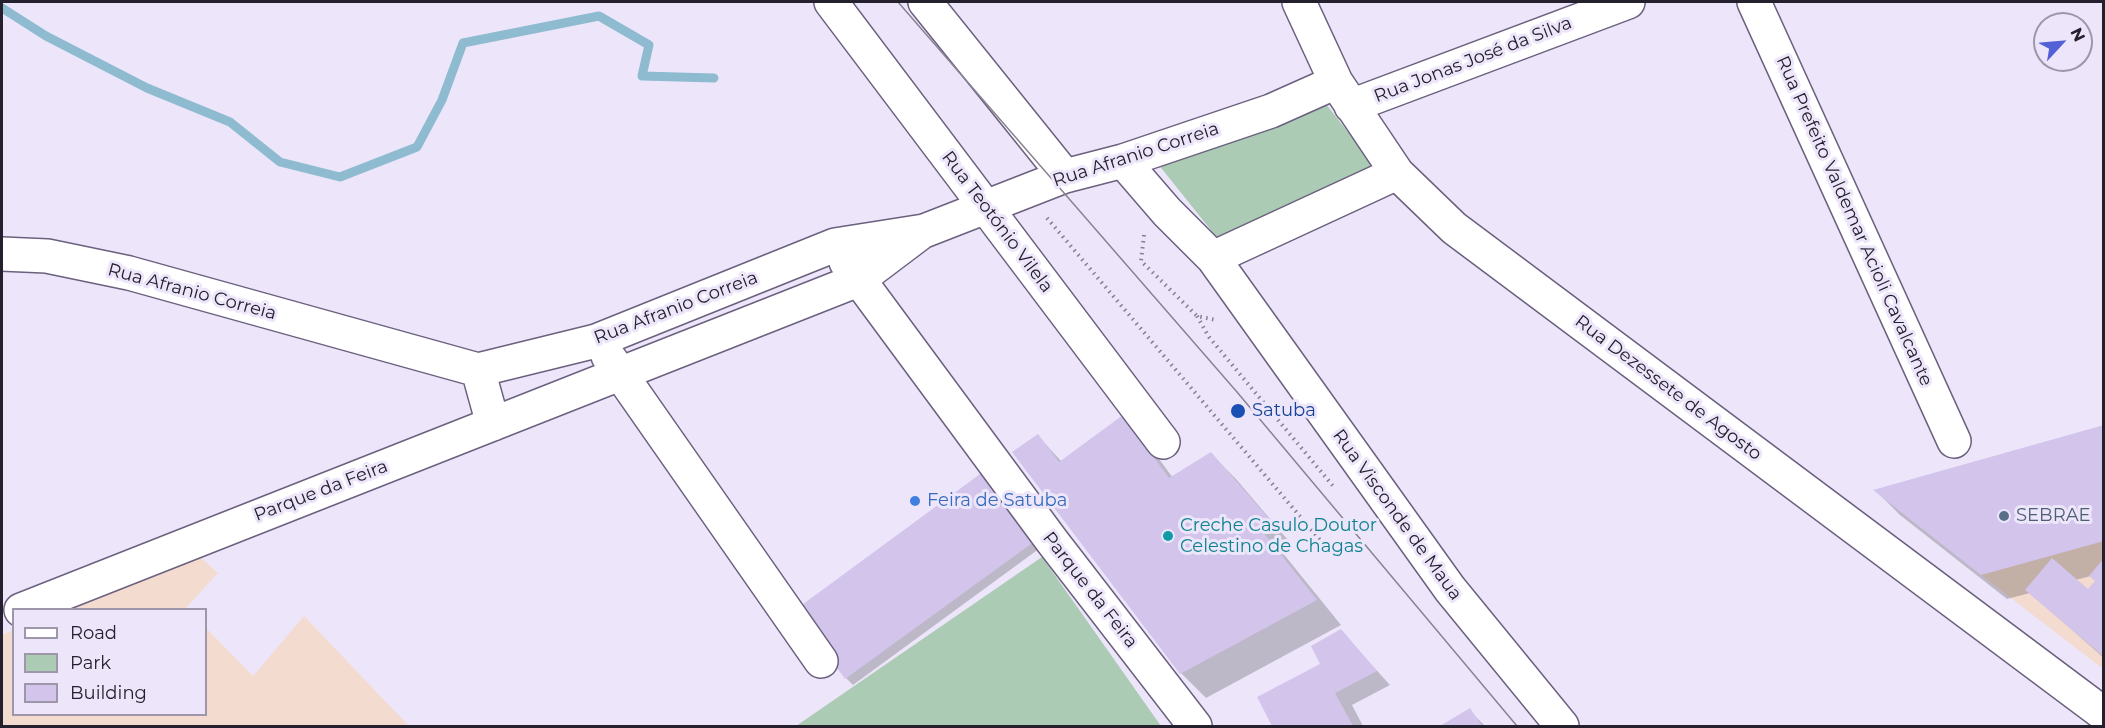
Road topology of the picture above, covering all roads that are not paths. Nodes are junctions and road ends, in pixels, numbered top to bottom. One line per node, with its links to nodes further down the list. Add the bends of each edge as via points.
1 (831, 2): 10 (street, Rua Teotónio Vilela)
2 (925, 2): 9 (street)
3 (1299, 2): 6 (street, Rua Dezessete de Agosto)
4 (1628, 2): 6 (street, Rua Jonas José da Silva)
5 (1754, 2): 20 (street, Rua Prefeito Valdemar Acioli Cavalcante)
6 (1343, 94): 7 (street, Rua Afranio Correia, via 1271,111); 8 (street, Rua Dezessete de Agosto)
7 (1123, 160): 9 (street, Rua Afranio Correia); 14 (street, Rua Visconde de Maua)
8 (1397, 173): 14 (street); 24 (street, Rua Dezessete de Agosto, via 1454,228)
9 (1065, 176): 10 (street, Rua Afranio Correia)
10 (985, 206): 11 (street, Rua Afranio Correia); 21 (street, Rua Teotónio Vilela)
11 (924, 231): 12 (street, Rua Afranio Correia); 15 (street, Parque da Feira)
12 (835, 245): 15 (street, Parque da Feira); 16 (street, Rua Afranio Correia)
13 (2, 254): 17 (street, Rua Afranio Correia, via 47,256 129,273)
14 (1213, 258): 26 (street, Rua Visconde de Maua, via 1450,589)
15 (858, 280): 18 (street, Parque da Feira); 25 (street, Parque da Feira)
16 (596, 340): 17 (street, Rua Afranio Correia); 18 (street)
17 (478, 370): 19 (street)
18 (621, 374): 19 (street, Parque da Feira); 23 (street)
19 (493, 424): 22 (street, Parque da Feira)
20 (1954, 441)
21 (1163, 442)
22 (24, 608)
23 (821, 661)
24 (2103, 714)
25 (1195, 726)
26 (1562, 726)

